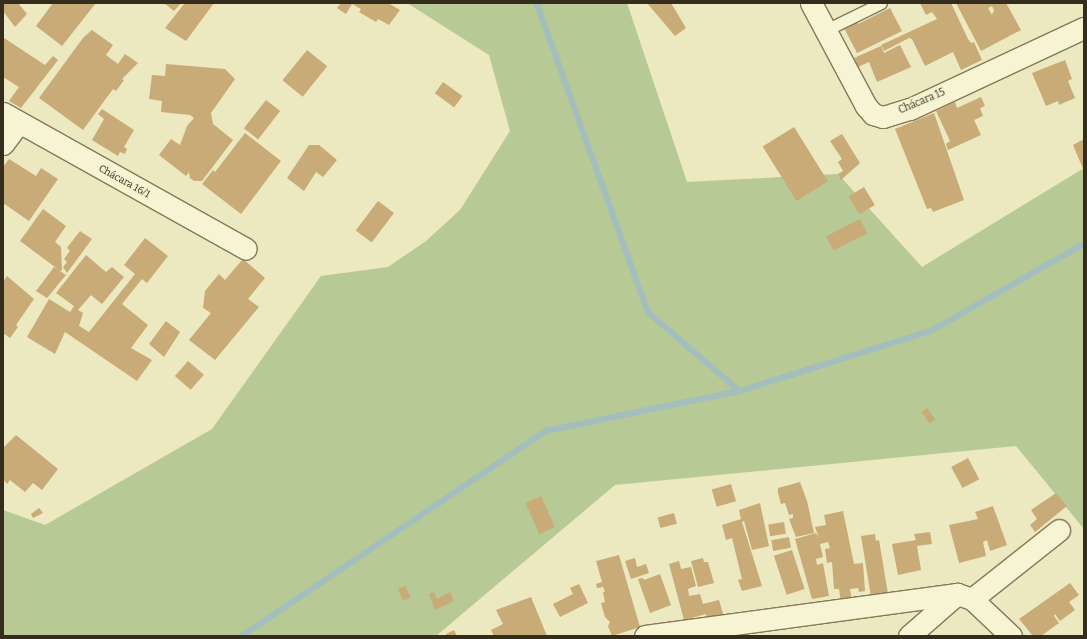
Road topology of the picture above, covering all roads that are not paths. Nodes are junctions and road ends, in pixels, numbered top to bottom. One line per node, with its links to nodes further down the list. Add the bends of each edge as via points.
1 (811, 3): 4 (street, Chácara 15)
2 (881, 3): 4 (lane)
3 (1084, 28): 4 (street, Chácara 15, via 910,108 883,116 873,114 866,106)
4 (826, 30)
5 (11, 118): 6 (street); 7 (street, Chácara 16/1)
6 (3, 144)
7 (246, 249)
8 (1059, 530): 9 (street)
9 (965, 597): 10 (street); 11 (street); 12 (street)
10 (645, 636)
11 (909, 636)
12 (1011, 636)

